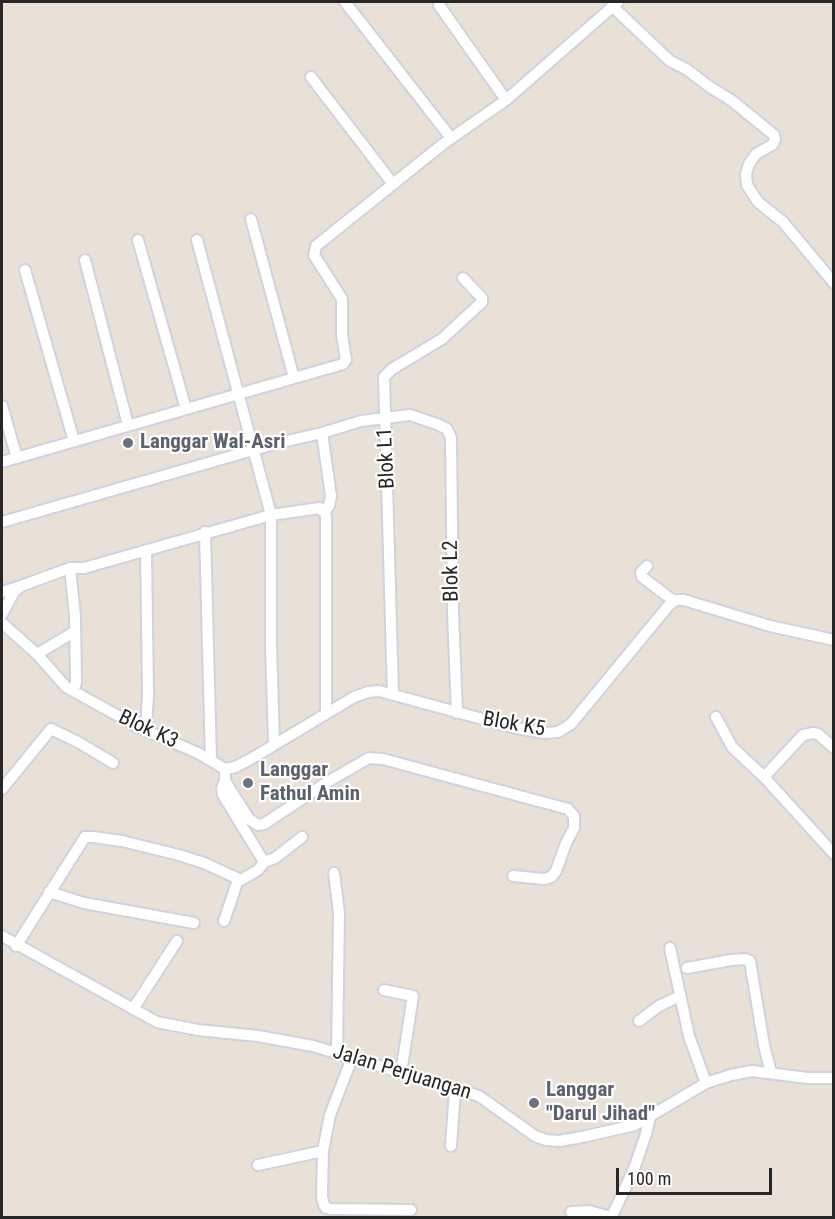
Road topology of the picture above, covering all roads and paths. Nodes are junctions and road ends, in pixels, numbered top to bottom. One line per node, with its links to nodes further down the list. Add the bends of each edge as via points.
1 (345, 2): 6 (street)
2 (615, 4): 5 (street); 14 (street, via 670,61 731,100 774,135 772,146 756,154 749,164 747,185 758,202 783,222)
3 (439, 5): 5 (street)
4 (311, 77): 7 (street)
5 (506, 100): 6 (street)
6 (451, 138): 7 (street)
7 (393, 184): 15 (street, via 316,246 314,255 342,299 345,360 336,367)
8 (251, 219): 15 (street)
9 (138, 240): 18 (street)
10 (197, 240): 16 (street)
11 (85, 260): 20 (street)
12 (26, 270): 22 (street)
13 (463, 278): 19 (street, Blok L1, via 482,302 442,339 384,377)
14 (834, 283)
15 (294, 378): 16 (street)
16 (239, 394): 18 (street); 23 (street)
17 (2, 406): 24 (street)
18 (186, 409): 20 (street)
19 (385, 417): 21 (street); 42 (street, Blok L1); 44 (street, Blok L2, via 423,418 447,429 451,438)
20 (128, 425): 22 (street)
21 (322, 433): 23 (street); 26 (street, via 331,496)
22 (74, 441): 24 (street)
23 (254, 451): 27 (street); 28 (street)
24 (16, 458): 25 (street)
25 (2, 462)
26 (324, 511): 27 (street, via 313,508); 43 (street)
27 (270, 515): 29 (street); 47 (street)
28 (2, 522)
29 (205, 532): 30 (street); 49 (street)
30 (146, 550): 32 (street, via 84,568); 46 (street)
31 (647, 566): 35 (street, via 642,577)
32 (70, 568): 33 (street); 38 (street)
33 (21, 586): 34 (street); 36 (street)
34 (2, 592)
35 (674, 602): 39 (street, via 684,600); 44 (street, Blok K5, via 571,724 558,732 496,724)
36 (2, 614)
37 (2, 623): 40 (street, Blok K3)
38 (74, 632): 40 (street); 41 (street, via 76,683)
39 (834, 640)
40 (37, 654): 41 (street, Blok K3)
41 (72, 690): 46 (street, Blok K3)
42 (393, 695): 43 (street, Blok K5, via 368,692); 44 (street, Blok K5)
43 (326, 713): 47 (street, Blok K5)
44 (457, 713)
45 (716, 717): 52 (street, via 732,747)
46 (146, 730): 49 (street, Blok K3)
47 (274, 743): 51 (street, Blok K5)
48 (834, 748): 52 (street, via 818,734 803,735)
49 (211, 760): 51 (street, Blok K3)
50 (113, 763): 54 (street, via 51,729)
51 (225, 769): 53 (street)
52 (764, 777): 56 (street)
53 (225, 781): 57 (street, via 223,795); 59 (street, via 249,819 258,825 369,758 568,808 574,816 574,828 556,871 545,879)
54 (2, 789)
55 (302, 837): 57 (street)
56 (834, 854)
57 (264, 862): 60 (street, via 245,879)
58 (334, 873): 73 (street, via 339,913)
59 (513, 876)
60 (238, 880): 61 (street, via 204,863 89,836 81,842); 62 (street)
61 (49, 892): 63 (street, via 84,903); 66 (street)
62 (224, 921)
63 (194, 923)
64 (2, 936): 66 (street, Jalan Perjuangan)
65 (177, 941): 71 (street)
66 (16, 946): 71 (street, Jalan Perjuangan)
67 (670, 948): 70 (street)
68 (687, 969): 76 (street, via 731,960 750,961)
69 (384, 990): 75 (street, via 413,996)
70 (680, 996): 72 (street); 78 (street)
71 (133, 1009): 73 (street, Jalan Perjuangan, via 171,1026 258,1036)
72 (639, 1022)
73 (337, 1053): 74 (street, Jalan Perjuangan)
74 (352, 1058): 75 (street, Jalan Perjuangan); 82 (street, via 330,1115)
75 (400, 1072): 79 (street, Jalan Perjuangan)
76 (771, 1073): 77 (street, Jalan Perjuangan); 78 (street, Jalan Perjuangan, via 742,1073)
77 (834, 1078)
78 (706, 1083): 80 (street, Jalan Perjuangan)
79 (455, 1089): 80 (street, Jalan Perjuangan, via 488,1101 546,1140 582,1137 635,1125); 81 (street)
80 (650, 1117): 86 (street, via 634,1169)
81 (451, 1146)
82 (323, 1151): 83 (street); 84 (street, via 322,1197 326,1208)
83 (258, 1165)
84 (411, 1210)
85 (571, 1212): 86 (street, via 589,1211)
86 (611, 1217)

